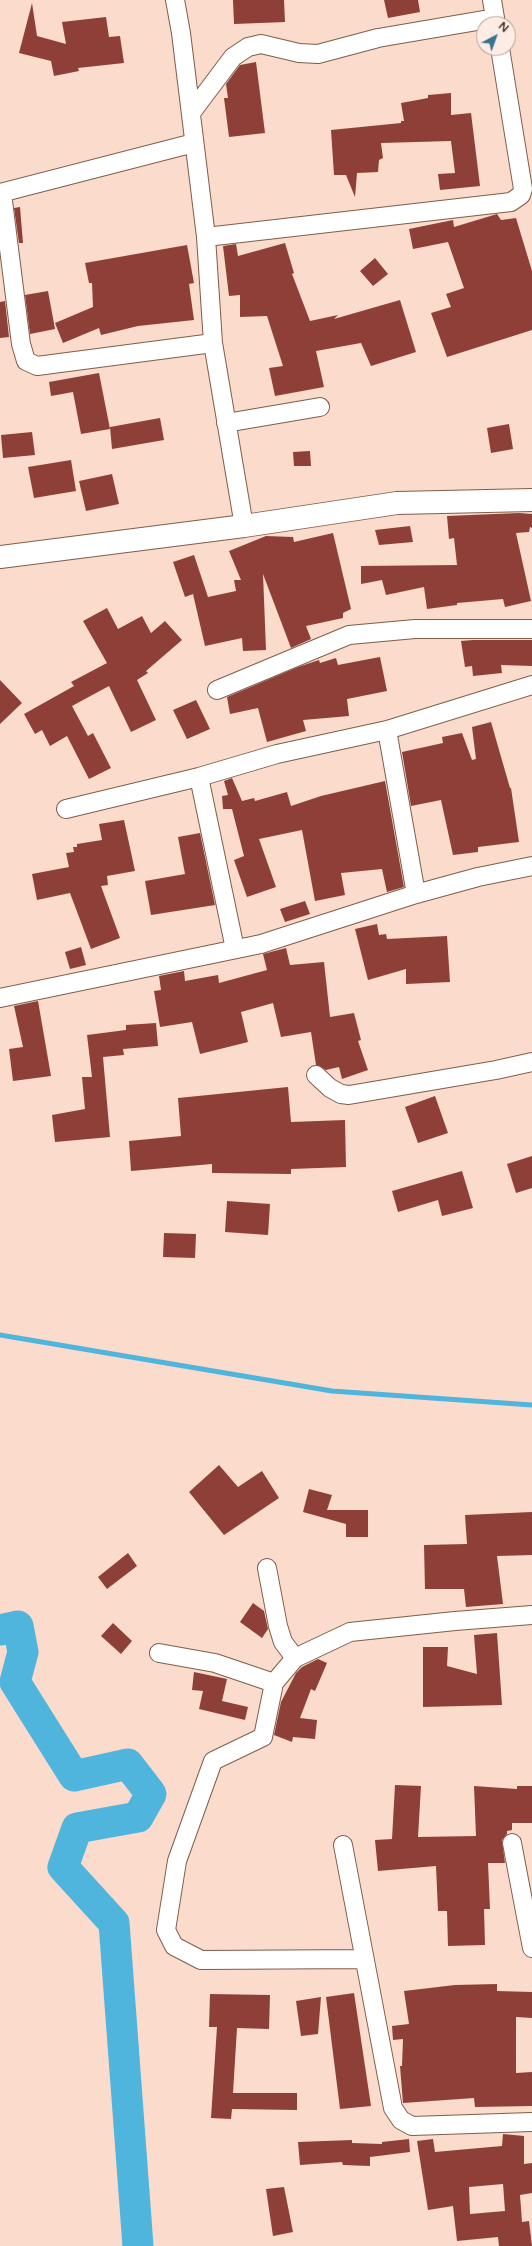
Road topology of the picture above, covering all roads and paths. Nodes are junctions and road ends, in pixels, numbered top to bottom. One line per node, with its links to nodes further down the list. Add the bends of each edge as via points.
1 (175, 0): 6 (street, via 182,33)
2 (492, 0): 3 (street)
3 (494, 16)
4 (476, 24): 6 (street, via 378,38 318,54 299,53 261,44 248,47 233,57)
5 (501, 56): 9 (street, via 523,189 521,196 510,202)
6 (191, 113): 7 (street)
7 (194, 143): 8 (street); 9 (street)
8 (1, 193): 10 (street, via 21,344 26,361 37,366)
9 (206, 237): 10 (street)
10 (212, 343): 12 (street)
11 (320, 407): 12 (street)
12 (226, 423): 14 (street)
13 (532, 500): 14 (street, via 397,503)
14 (244, 526): 15 (street)
15 (0, 557)
16 (532, 629): 18 (street, via 415,629 349,635)
17 (532, 685): 19 (street)
18 (217, 690)
19 (387, 730): 20 (street, via 277,754); 23 (street)
20 (199, 777): 21 (street); 24 (street)
21 (66, 809)
22 (532, 866): 23 (street)
23 (416, 894): 24 (street, via 261,944)
24 (235, 949): 25 (street)
25 (0, 998)
26 (532, 1062): 27 (street, via 349,1095 330,1088)
27 (316, 1076)
28 (267, 1568): 31 (street, via 278,1626 283,1642)
29 (532, 1615): 31 (street, via 350,1632)
30 (159, 1653): 32 (street, via 216,1663)
31 (295, 1658): 32 (street)
32 (274, 1683): 36 (street, via 263,1737 214,1761 177,1861 166,1930 174,1946 202,1960)
33 (512, 1843): 35 (street)
34 (343, 1845): 36 (street)
35 (532, 1948)
36 (364, 1959): 37 (street, via 393,2108 401,2120 412,2126)
37 (532, 2122)

